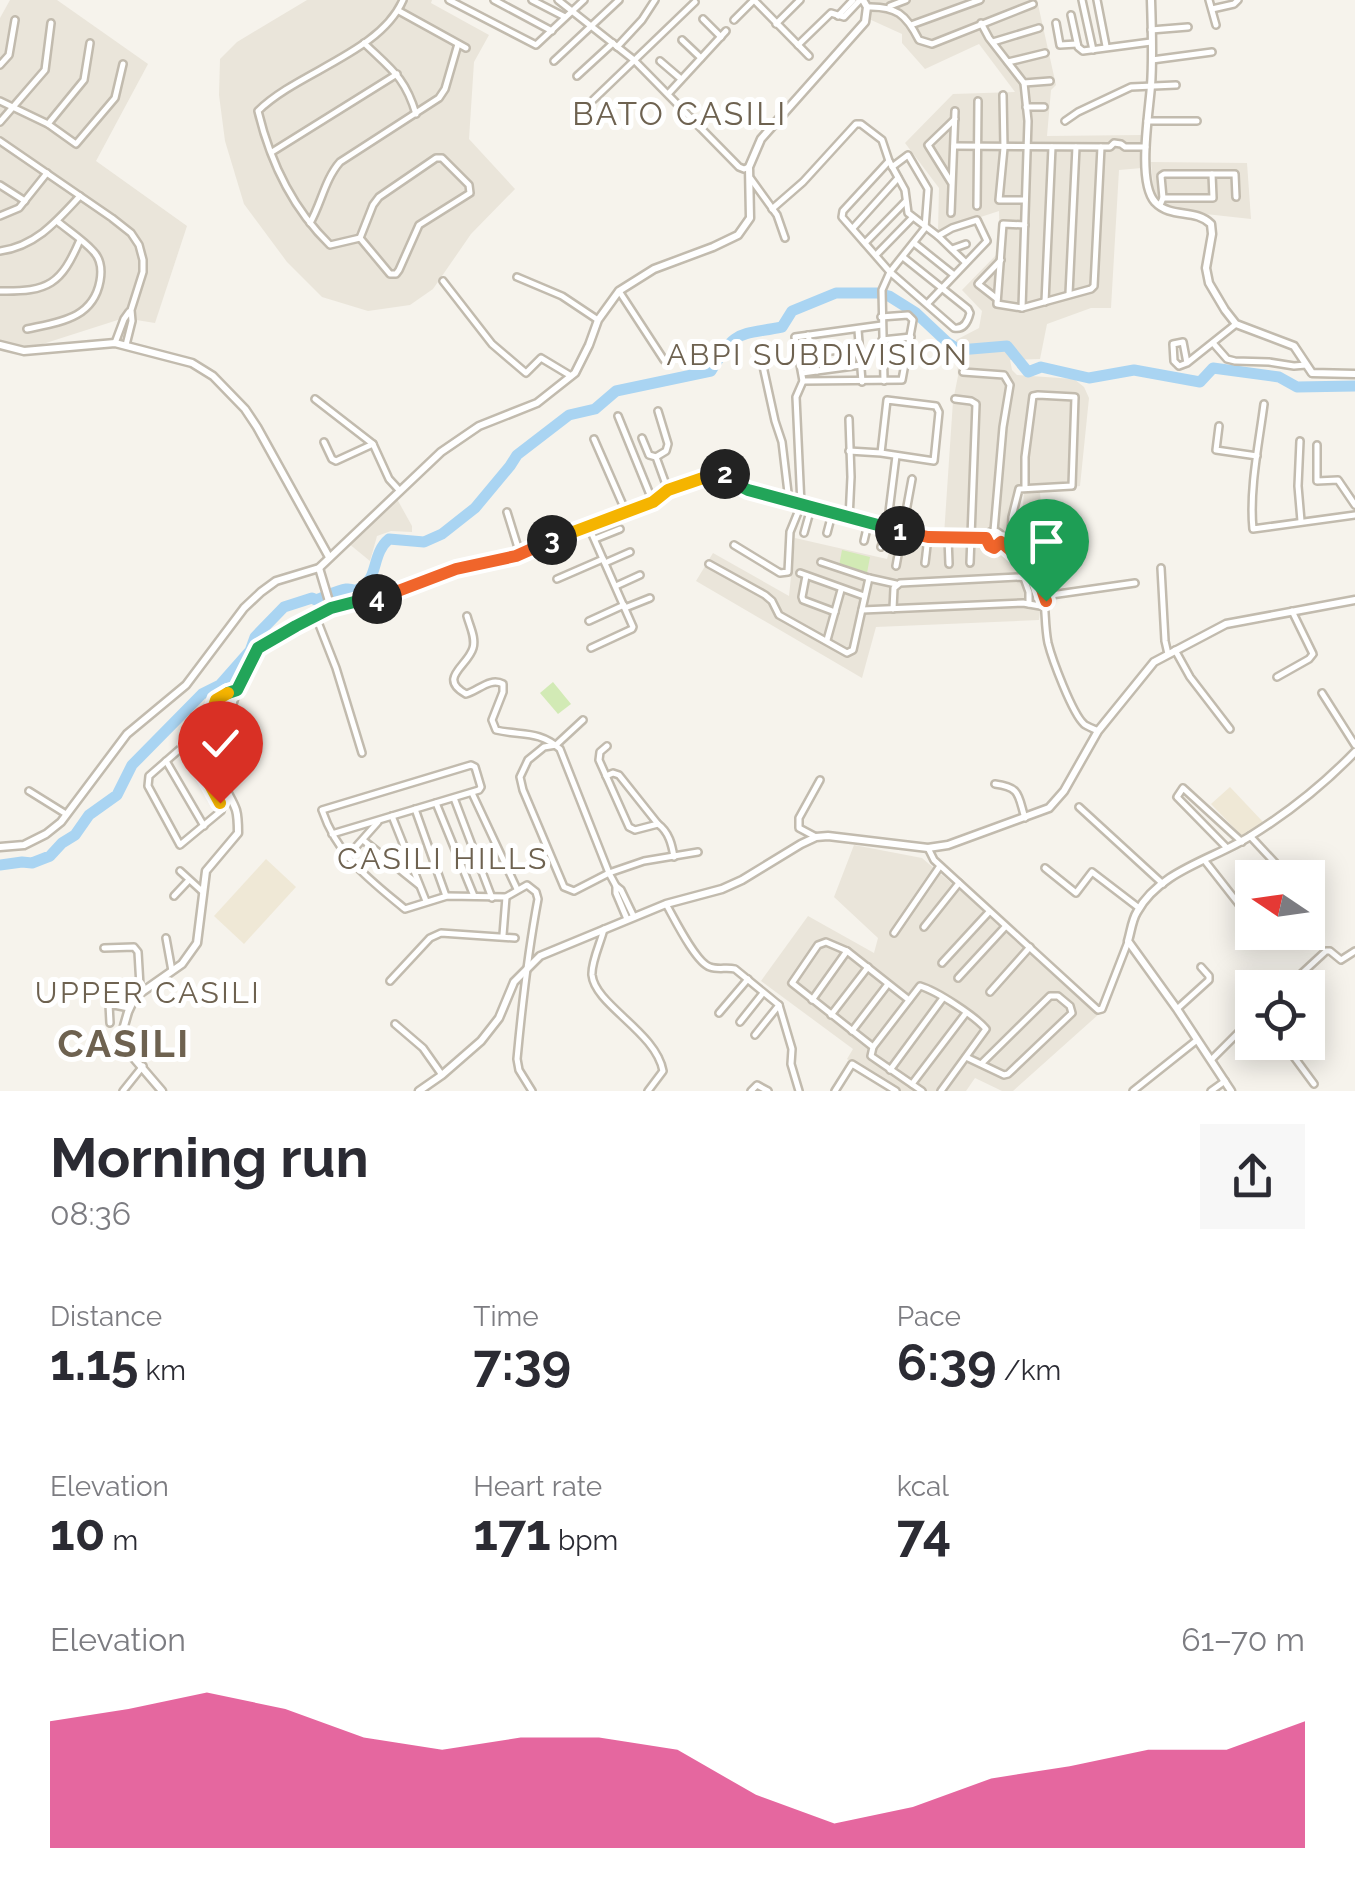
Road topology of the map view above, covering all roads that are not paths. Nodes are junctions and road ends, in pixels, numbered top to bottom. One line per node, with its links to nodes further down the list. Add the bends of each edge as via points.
1 (404, 0): 23 (street)
2 (449, 0): 40 (street, via 536,45)
3 (494, 0): 40 (street)
4 (532, 0): 26 (street)
5 (558, 0): 24 (street)
6 (583, 0): 24 (street)
7 (619, 0): 36 (street)
8 (655, 0): 48 (street)
9 (754, 0): 29 (street); 33 (street)
10 (800, 0): 33 (street)
11 (906, 0): 21 (street)
12 (980, 0): 34 (street)
13 (1082, 0): 52 (street)
14 (1098, 0): 50 (street)
15 (1151, 0): 39 (street)
16 (1209, 0): 22 (street)
17 (1238, 0): 22 (street)
18 (695, 2): 57 (street)
19 (861, 2): 21 (street); 49 (street, via 844,17 831,14); 96 (street, via 866,22 762,139)
20 (1032, 4): 31 (street)
21 (888, 6): 34 (street)
22 (1212, 9): 35 (street)
23 (399, 11): 45 (street); 46 (street)
24 (573, 11): 26 (street); 36 (street)
25 (1071, 15): 47 (street)
26 (567, 18): 40 (street)
27 (703, 19): 56 (street, via 724,34)
28 (15, 20): 63 (street, via 9,55)
29 (734, 20)
30 (52, 22): 76 (street, via 45,70)
31 (981, 23): 34 (street, via 932,44 920,40); 42 (street)
32 (1056, 23): 47 (street, via 1060,45)
33 (776, 24): 49 (street)
34 (910, 24)
35 (1216, 25)
36 (592, 26): 48 (street); 59 (street)
37 (1188, 27): 39 (street)
38 (1039, 28): 42 (street)
39 (1151, 30): 43 (street)
40 (552, 31)
41 (682, 40): 56 (street)
42 (993, 42): 61 (street)
43 (1151, 42): 50 (street); 58 (street)
44 (90, 43): 84 (street, via 84,80)
45 (364, 43): 64 (street); 94 (street, via 258,111)
46 (458, 44): 51 (street); 79 (street, via 445,89)
47 (1077, 44): 52 (street)
48 (615, 45): 57 (street); 65 (street)
49 (798, 45): 55 (street)
50 (1106, 47): 52 (street)
51 (466, 48)
52 (1093, 50)
53 (1212, 52): 58 (street)
54 (1045, 53): 61 (street)
55 (809, 56)
56 (702, 58): 66 (street)
57 (634, 60): 71 (street); 74 (street)
58 (1152, 60): 69 (street)
59 (554, 61)
60 (660, 61): 66 (street)
61 (1008, 62): 68 (street)
62 (123, 64): 84 (street, via 115,98 76,144)
63 (0, 66)
64 (397, 74): 79 (street); 94 (street)
65 (577, 76)
66 (682, 79): 71 (street)
67 (1050, 81): 68 (street)
68 (1024, 83): 77 (street)
69 (1151, 85): 70 (street); 80 (street); 83 (street)
70 (1176, 85)
71 (668, 94): 96 (street, via 739,167)
72 (1003, 96): 92 (street)
73 (0, 100): 76 (street)
74 (593, 100)
75 (978, 101): 91 (street)
76 (14, 107): 82 (street); 84 (street)
77 (1026, 107): 78 (street); 93 (street)
78 (1044, 107)
79 (416, 114): 115 (street, via 336,167)
80 (1065, 121)
81 (1197, 121): 83 (street)
82 (0, 122)
83 (1147, 122): 90 (street)
84 (48, 124)
85 (0, 140): 97 (street)
86 (954, 146): 91 (street); 102 (street); 102 (street, via 955,115 928,145)
87 (1076, 146): 88 (street); 89 (street); 139 (street)
88 (1052, 147): 93 (street); 141 (street)
89 (1101, 147): 90 (street); 139 (street, via 1094,286)
90 (1146, 147): 108 (street, via 1150,196)
91 (979, 148): 92 (street); 109 (street)
92 (1004, 148): 93 (street); 105 (street, via 999,200)
93 (1027, 148): 105 (street)
94 (271, 152): 115 (street)
95 (891, 164): 99 (street); 110 (street, via 882,140 856,124); 117 (street, via 843,211); 118 (street, via 908,155 928,188)
96 (749, 167): 100 (street)
97 (48, 174): 103 (street); 106 (street)
98 (1212, 174): 104 (street, via 1234,174); 108 (street, via 1164,174); 108 (street, via 1214,198)
99 (898, 178): 107 (street); 117 (street)
100 (750, 179): 110 (street); 138 (street, via 750,218 738,234)
101 (0, 185): 106 (street)
102 (952, 185): 111 (street)
103 (80, 196): 114 (street); 144 (street, via 139,245 142,272)
104 (1236, 197)
105 (1025, 200): 116 (street)
106 (24, 201): 112 (street)
107 (905, 202): 113 (street); 123 (street)
108 (1161, 202): 147 (street, via 1167,212 1200,215 1211,224 1209,283)
109 (977, 206)
110 (772, 209): 121 (street)
111 (952, 213)
112 (0, 216)
113 (913, 218): 118 (street); 128 (street)
114 (57, 221): 122 (street); 126 (street, via 36,239)
115 (310, 222): 120 (street, via 330,245)
116 (1025, 226): 130 (street, via 1003,224); 143 (street)
117 (852, 228): 123 (street)
118 (925, 228): 119 (street); 124 (street)
119 (938, 236): 127 (street); 131 (street, via 980,222 987,241)
120 (360, 238): 120 (street, via 379,197 436,158 469,186 470,193 419,225 393,274)
121 (786, 238)
122 (80, 240): 137 (street, via 65,272 52,282); 149 (street, via 101,268 94,298 73,318)
123 (865, 243): 128 (street)
124 (914, 244): 129 (street); 133 (street)
125 (966, 244): 127 (street)
126 (0, 250)
127 (952, 250): 131 (street)
128 (876, 256): 132 (street)
129 (902, 257): 132 (street); 136 (street)
130 (1001, 260): 140 (street); 140 (street, via 978,284)
131 (965, 262): 133 (street)
132 (890, 272): 142 (street); 145 (street)
133 (954, 274): 136 (street)
134 (517, 278): 146 (street)
135 (442, 281): 169 (street, via 492,344 526,372 541,358)
136 (942, 288): 142 (street); 142 (street, via 968,309 968,321 954,328)
137 (0, 292)
138 (620, 292): 146 (street); 162 (street)
139 (1069, 294): 141 (street)
140 (996, 298): 143 (street, via 999,305)
141 (1044, 302): 143 (street)
142 (928, 303)
143 (1022, 308)
144 (132, 310): 154 (street); 157 (street)
145 (882, 316): 148 (street); 152 (street, via 910,316)
146 (598, 320): 169 (street)
147 (1236, 324): 155 (street); 165 (street, via 1294,346)
148 (882, 326): 150 (street); 153 (street)
149 (28, 328)
150 (858, 328): 151 (street); 158 (street)
151 (808, 334): 159 (street); 160 (street, via 794,337)
152 (910, 337): 153 (street); 171 (street, via 902,380)
153 (882, 340): 171 (street)
154 (114, 343): 156 (street, via 24,351); 157 (street)
155 (1213, 343): 163 (street); 165 (street, via 1235,361)
156 (0, 345)
157 (126, 345): 226 (street, via 192,363 227,390 258,426)
158 (859, 347): 159 (street); 164 (street)
159 (812, 354): 160 (street); 166 (street)
160 (798, 356): 170 (street)
161 (761, 357): 195 (street)
162 (664, 360)
163 (1187, 364): 163 (street, via 1174,361 1173,344 1183,342)
164 (861, 365): 166 (street); 172 (street)
165 (1306, 365): 168 (street, via 1312,372)
166 (817, 371): 170 (street)
167 (963, 372): 210 (street, via 1004,375 1010,385)
168 (1355, 374)
169 (570, 376): 194 (street, via 537,402 466,434)
170 (802, 377): 172 (street); 198 (street, via 796,398)
171 (884, 381): 172 (street)
172 (862, 382)
173 (315, 398): 184 (street)
174 (955, 400): 216 (street, via 976,404)
175 (1264, 404): 190 (street)
176 (658, 411): 188 (street, via 668,444)
177 (618, 416): 196 (street)
178 (849, 419): 186 (street)
179 (1218, 426): 190 (street, via 1216,450)
180 (642, 438): 188 (street)
181 (594, 439): 201 (street)
182 (1300, 441): 205 (street)
183 (324, 442): 184 (street, via 336,461)
184 (373, 444): 194 (street)
185 (1318, 445): 197 (street, via 1317,481 1338,480)
186 (849, 451): 187 (street); 204 (street)
187 (881, 453): 189 (street); 189 (street, via 887,400 936,406 934,461)
188 (656, 456): 193 (street)
189 (896, 456): 208 (street)
190 (1257, 456): 205 (street, via 1253,529)
191 (912, 479): 211 (street)
192 (1025, 488): 192 (street, via 1033,396 1075,397 1072,486); 223 (street, via 1017,492)
193 (668, 490): 195 (street, via 725,474 740,486); 196 (street)
194 (400, 491): 226 (street)
195 (788, 501): 198 (street)
196 (653, 502): 201 (street)
197 (1355, 504)
198 (801, 505): 199 (street); 221 (street, via 790,532 788,572)
199 (811, 508): 202 (street); 212 (street)
200 (507, 512): 225 (street)
201 (626, 512): 207 (street)
202 (832, 514): 204 (street); 213 (street)
203 (1355, 515): 205 (street)
204 (849, 518): 206 (street)
205 (1301, 521)
206 (868, 523): 208 (street); 219 (street)
207 (588, 525): 218 (street); 225 (street)
208 (887, 528): 211 (street); 222 (street)
209 (620, 529): 218 (street)
210 (994, 531): 217 (street); 220 (street)
211 (904, 532): 214 (street); 233 (street)
212 (804, 533)
213 (827, 533)
214 (928, 537): 215 (street); 231 (street)
215 (948, 538): 216 (street); 232 (street)
216 (969, 538): 217 (street); 229 (street)
217 (986, 538): 220 (street, via 990,546)
218 (595, 539): 227 (street)
219 (864, 541)
220 (1001, 542): 223 (street)
221 (734, 545)
222 (881, 547)
223 (1010, 548): 246 (street, via 1036,572)
224 (630, 552): 227 (street)
225 (520, 554): 248 (street, via 380,598)
226 (330, 558): 234 (street)
227 (604, 561): 238 (street); 241 (street)
228 (821, 562): 237 (street)
229 (970, 563)
230 (709, 564): 257 (street)
231 (925, 564)
232 (949, 564)
233 (896, 566)
234 (319, 568): 248 (street); 281 (street, via 276,581 254,598 186,685 127,734)
235 (1161, 568): 259 (street)
236 (640, 575): 241 (street)
237 (869, 578): 240 (street); 243 (street)
238 (557, 579)
239 (1135, 583): 246 (street)
240 (896, 584): 247 (street, via 1018,577 1026,582); 250 (street)
241 (616, 586): 249 (street)
242 (842, 589): 243 (street); 253 (street); 253 (street, via 803,574 803,600)
243 (864, 596): 251 (street)
244 (650, 598): 249 (street)
245 (1355, 600): 252 (street)
246 (1045, 601): 247 (street); 265 (street, via 1047,639 1064,687 1085,725)
247 (1030, 604): 250 (street)
248 (331, 605): 255 (street)
249 (625, 607): 256 (street); 258 (street, via 632,629)
250 (893, 609): 251 (street)
251 (862, 610): 257 (street, via 850,653)
252 (1292, 611): 259 (street, via 1226,624); 260 (street, via 1312,654)
253 (835, 612): 257 (street)
254 (467, 616): 267 (street, via 474,642 454,676 460,691 500,682 496,730 533,734)
255 (316, 617): 261 (street, via 258,648); 269 (street)
256 (589, 621)
257 (827, 640)
258 (591, 648)
259 (1171, 652): 264 (street); 265 (street, via 1154,662)
260 (1277, 678)
261 (237, 690): 266 (street, via 216,700 204,728); 309 (street, via 221,775 238,833 206,871)
262 (1322, 693): 270 (street)
263 (583, 720): 267 (street)
264 (1230, 729)
265 (1098, 731): 283 (street, via 1061,796)
266 (187, 743): 271 (street); 286 (street, via 222,807)
267 (556, 745): 303 (street); 303 (street, via 528,760 520,777 523,790 564,887 574,891)
268 (606, 746): 272 (street, via 599,756)
269 (362, 753)
270 (1354, 755): 288 (street)
271 (166, 761): 286 (street); 286 (street, via 148,786 178,844)
272 (606, 776): 285 (street, via 619,775); 285 (street, via 631,830)
273 (820, 780): 289 (street, via 799,818 799,828)
274 (996, 784): 283 (street, via 1017,792)
275 (29, 791): 281 (street)
276 (472, 792): 277 (street); 287 (street, via 481,787 472,765 322,810); 308 (street)
277 (454, 798): 278 (street); 314 (street)
278 (436, 803): 280 (street); 312 (street)
279 (1079, 807): 306 (street)
280 (415, 809): 282 (street); 311 (street)
281 (66, 814): 292 (street, via 46,834)
282 (392, 816): 284 (street); 307 (street)
283 (1025, 818): 293 (street)
284 (380, 820): 287 (street); 290 (street)
285 (658, 824): 296 (street)
286 (204, 826)
287 (332, 834): 297 (street)
288 (1250, 836): 291 (street); 298 (street)
289 (816, 838): 293 (street); 317 (street, via 722,889)
290 (363, 840): 297 (street); 307 (street)
291 (1242, 842): 294 (street); 294 (street, via 1183,788 1177,798)
292 (0, 848)
293 (928, 848): 300 (street)
294 (1229, 850): 299 (street)
295 (698, 852): 296 (street)
296 (674, 857): 303 (street)
297 (346, 858): 315 (street, via 405,910)
298 (1272, 860)
299 (1204, 861): 306 (street); 316 (street)
300 (940, 866): 305 (street); 324 (street)
301 (1045, 868): 318 (street, via 1076,893 1092,872)
302 (180, 871): 304 (street)
303 (609, 873): 320 (street)
304 (189, 880): 309 (street); 310 (street)
305 (959, 883): 319 (street); 321 (street)
306 (1163, 884): 318 (street)
307 (421, 887): 315 (street)
308 (518, 889): 313 (street); 334 (street, via 527,885 538,899)
309 (203, 892): 338 (street, via 197,944)
310 (174, 896)
311 (446, 896): 312 (street); 315 (street)
312 (474, 896): 314 (street)
313 (506, 897): 314 (street); 325 (street)
314 (492, 898)
315 (426, 901)
316 (1235, 901)
317 (666, 904): 320 (street); 340 (street, via 702,962 729,966)
318 (1140, 908): 328 (street)
319 (989, 912): 322 (street); 333 (street)
320 (630, 918): 323 (street)
321 (924, 927)
322 (1005, 927): 329 (street); 339 (street)
323 (604, 929): 334 (street); 377 (street, via 591,974 661,1060 662,1071)
324 (894, 933)
325 (503, 936): 327 (street); 341 (street, via 441,932)
326 (166, 938): 338 (street)
327 (515, 938)
328 (1128, 941): 329 (street, via 1100,1010); 351 (street)
329 (1030, 947): 345 (street)
330 (104, 948): 343 (street, via 134,947)
331 (847, 951): 335 (street); 347 (street); 347 (street, via 820,943 792,980)
332 (1355, 951): 337 (street, via 1341,960 1326,950)
333 (942, 963)
334 (528, 965): 369 (street, via 499,1018); 376 (street, via 517,1059)
335 (868, 967): 342 (street); 354 (street)
336 (1202, 967): 351 (street, via 1209,980)
337 (1305, 970)
338 (172, 971): 343 (street)
339 (958, 978)
340 (748, 979): 344 (street); 353 (street)
341 (390, 980)
342 (888, 984): 348 (street); 358 (street)
343 (142, 990): 350 (street)
344 (764, 992): 349 (street); 356 (street)
345 (990, 992)
346 (944, 998): 348 (street, via 920,986); 352 (street); 368 (street)
347 (812, 1000): 354 (street)
348 (909, 1000): 362 (street)
349 (779, 1005): 359 (street); 380 (street)
350 (130, 1008): 355 (street, via 109,1004); 367 (street, via 125,1042)
351 (1177, 1009): 361 (street)
352 (966, 1012): 363 (street, via 986,1030); 371 (street)
353 (719, 1013)
354 (831, 1015): 358 (street)
355 (110, 1022)
356 (740, 1022)
357 (395, 1024): 369 (street)
358 (852, 1032): 362 (street)
359 (755, 1035)
360 (1235, 1037): 364 (street)
361 (1198, 1040): 364 (street); 385 (street)
362 (873, 1046): 368 (street, via 871,1056)
363 (966, 1057): 366 (street); 384 (street)
364 (1211, 1060): 370 (street)
365 (1296, 1060): 372 (street)
366 (981, 1064): 366 (street, via 1050,996 1070,1006 1072,1013 1008,1074)
367 (143, 1066): 373 (street); 374 (street)
368 (890, 1070): 371 (street)
369 (442, 1075): 375 (street)
370 (1225, 1082): 386 (street); 387 (street)
371 (912, 1084): 383 (street)
372 (1314, 1084)
373 (123, 1091)
374 (162, 1091)
375 (419, 1091)
376 (532, 1091)
377 (648, 1091)
378 (750, 1091): 379 (street, via 757,1085)
379 (768, 1091)
380 (798, 1091)
381 (835, 1091): 382 (street, via 852,1064)
382 (896, 1091)
383 (922, 1091)
384 (940, 1091)
385 (1133, 1091)
386 (1211, 1091)
387 (1231, 1091)

